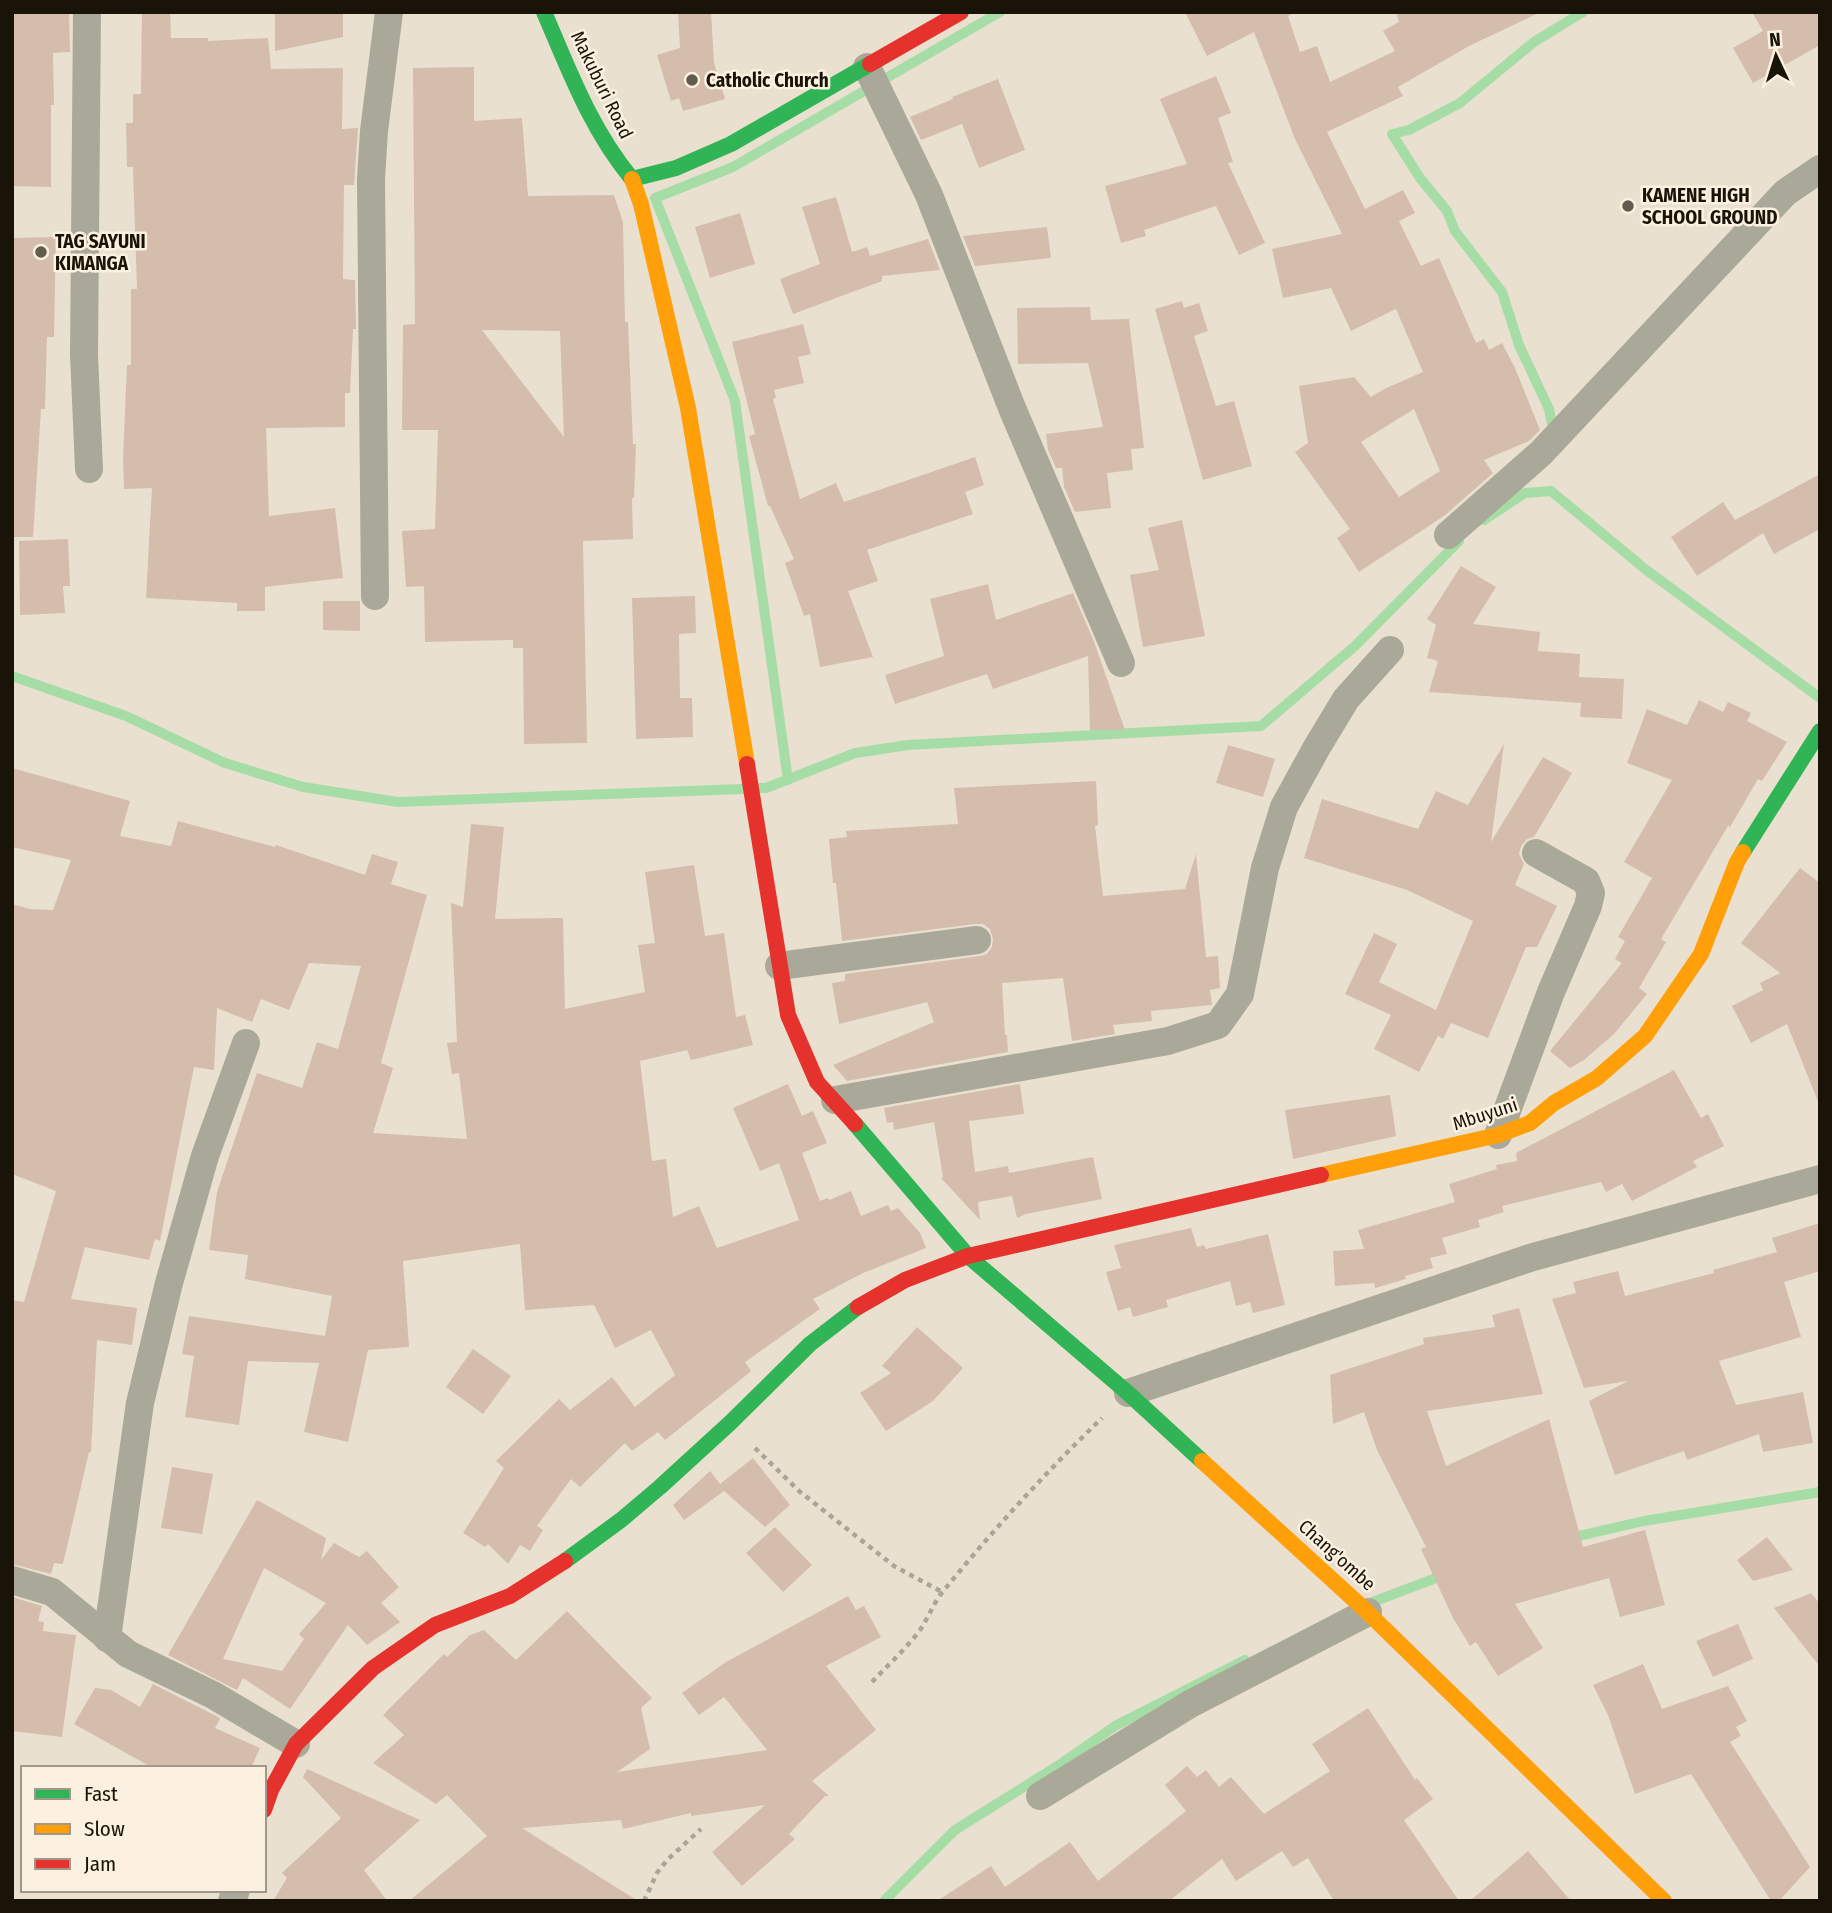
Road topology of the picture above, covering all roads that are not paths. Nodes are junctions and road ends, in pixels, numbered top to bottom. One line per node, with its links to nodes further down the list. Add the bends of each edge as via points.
1 (87, 12): 8 (street, via 84,355)
2 (544, 12): 7 (street, Makuburi Road, via 598,130)
3 (961, 12): 5 (street)
4 (390, 14): 10 (street, via 371,179)
5 (867, 67): 7 (street, via 712,153); 12 (street, via 929,195 1012,408)
6 (1820, 169): 9 (street, via 1785,193 1541,453)
7 (632, 179): 16 (street, Chang'ombe, via 688,408)
8 (89, 468)
9 (1448, 535)
10 (375, 596)
11 (1390, 650): 18 (street, via 1346,699 1284,807 1265,868 1240,994 1218,1025 1168,1041)
12 (1121, 663)
13 (1820, 731): 19 (street, Mbuyuni, via 1737,862 1701,954 1645,1036 1597,1078 1530,1122)
14 (1536, 853): 19 (street, via 1586,881 1591,893)
15 (977, 940): 16 (street)
16 (779, 966): 18 (street, Chang'ombe, via 788,1015 817,1082)
17 (246, 1043): 25 (street, via 205,1156 143,1390)
18 (835, 1100): 21 (street, Chang'ombe)
19 (1498, 1135): 21 (street, Mbuyuni)
20 (1820, 1179): 22 (street, via 1533,1257)
21 (968, 1256): 22 (street, Chang'ombe); 26 (street, Mbuyuni, via 905,1280 860,1306 810,1344 621,1520 510,1596 435,1625 373,1668)
22 (1128, 1393): 24 (street, Chang'ombe)
23 (12, 1580): 25 (street, via 52,1592)
24 (1368, 1612): 27 (street, via 1190,1704); 29 (street, Chang'ombe)
25 (107, 1638): 26 (street, via 128,1654 213,1695)
26 (296, 1744): 28 (street, Mbuyuni)
27 (1040, 1796)
28 (266, 1804)
29 (1664, 1901)

